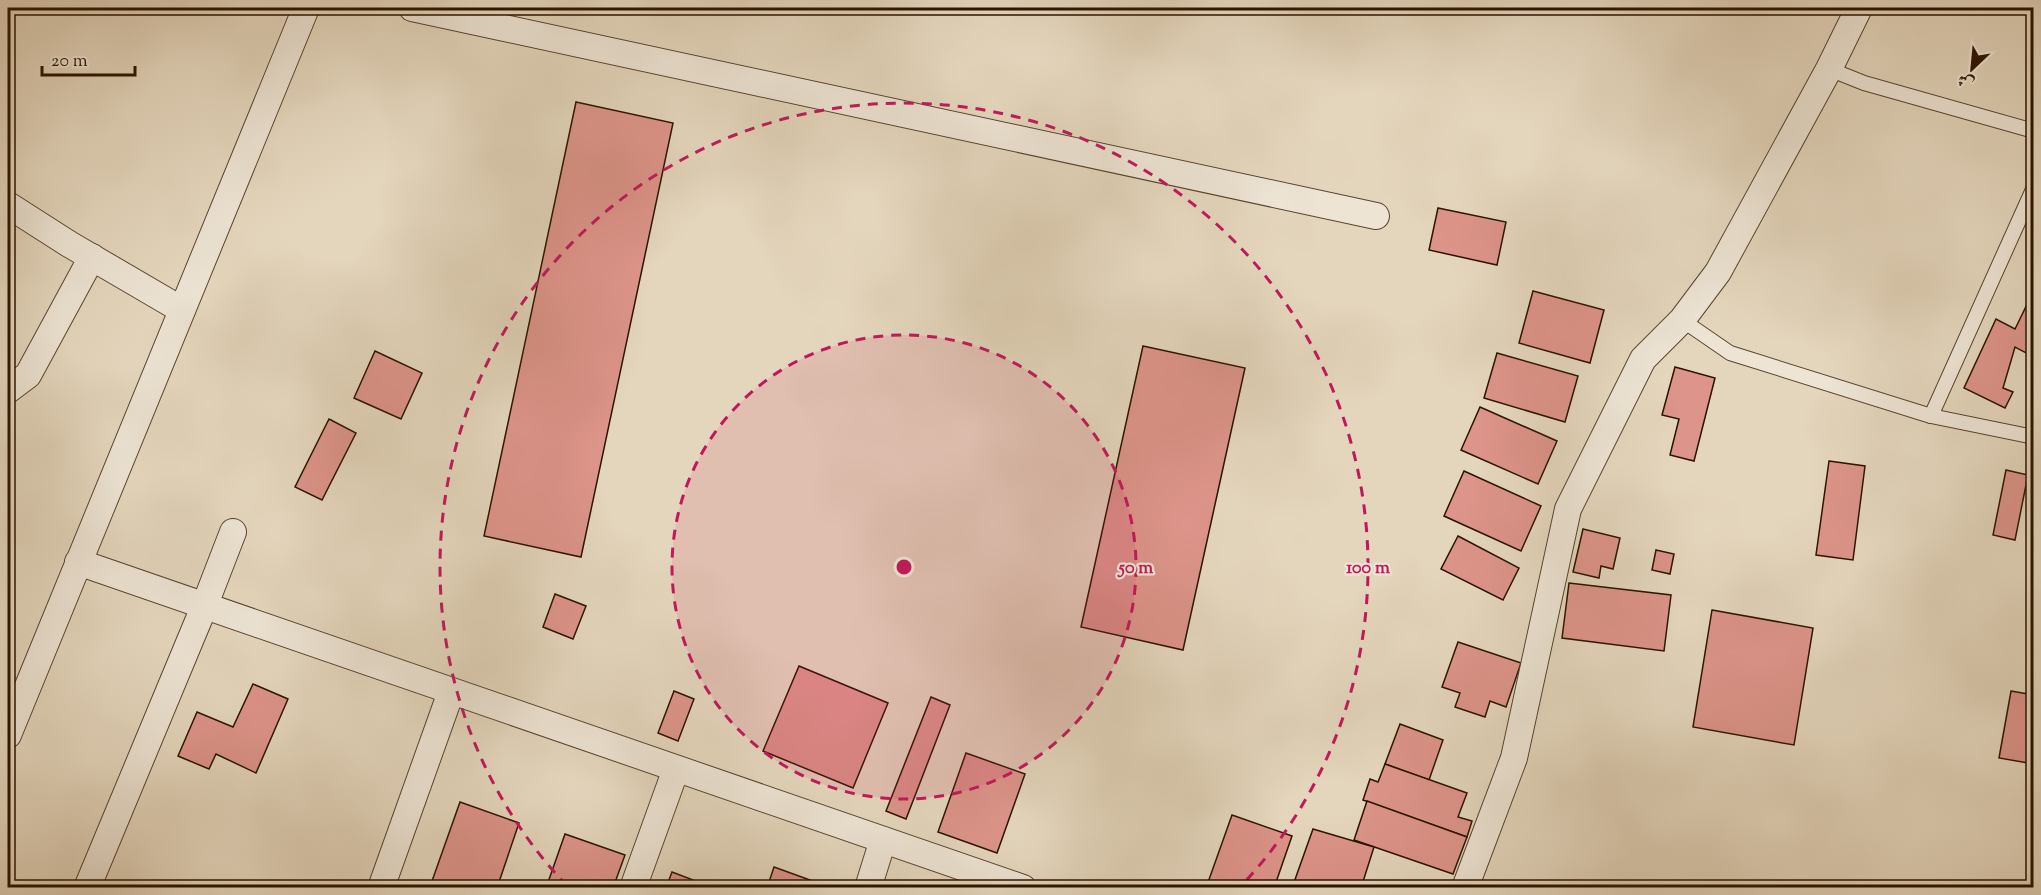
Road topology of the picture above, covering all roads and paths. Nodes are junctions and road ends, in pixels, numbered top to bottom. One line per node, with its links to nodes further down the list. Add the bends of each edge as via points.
1 (306, 8): 10 (street)
2 (412, 8): 8 (street)
3 (1859, 8): 4 (street)
4 (1829, 69): 5 (lane, via 1864,83); 11 (street, via 1718,272)
5 (2034, 130)
6 (2034, 187): 13 (lane)
7 (8, 205): 9 (street)
8 (1376, 216)
9 (92, 257): 10 (street); 12 (street, via 28,375)
10 (182, 310): 16 (street)
11 (1682, 320): 13 (lane, via 1730,353); 27 (street, via 1643,359 1568,509 1514,758)
12 (8, 390)
13 (1931, 416): 14 (lane)
14 (2029, 436)
15 (233, 532): 17 (street)
16 (78, 562): 17 (street); 19 (street)
17 (204, 607): 18 (street); 22 (street)
18 (451, 692): 20 (street); 23 (street)
19 (8, 735)
20 (676, 769): 21 (street); 24 (street)
21 (883, 840): 25 (street); 26 (street)
22 (87, 888)
23 (381, 888)
24 (633, 888)
25 (868, 888)
26 (1023, 888)
27 (1465, 888)

